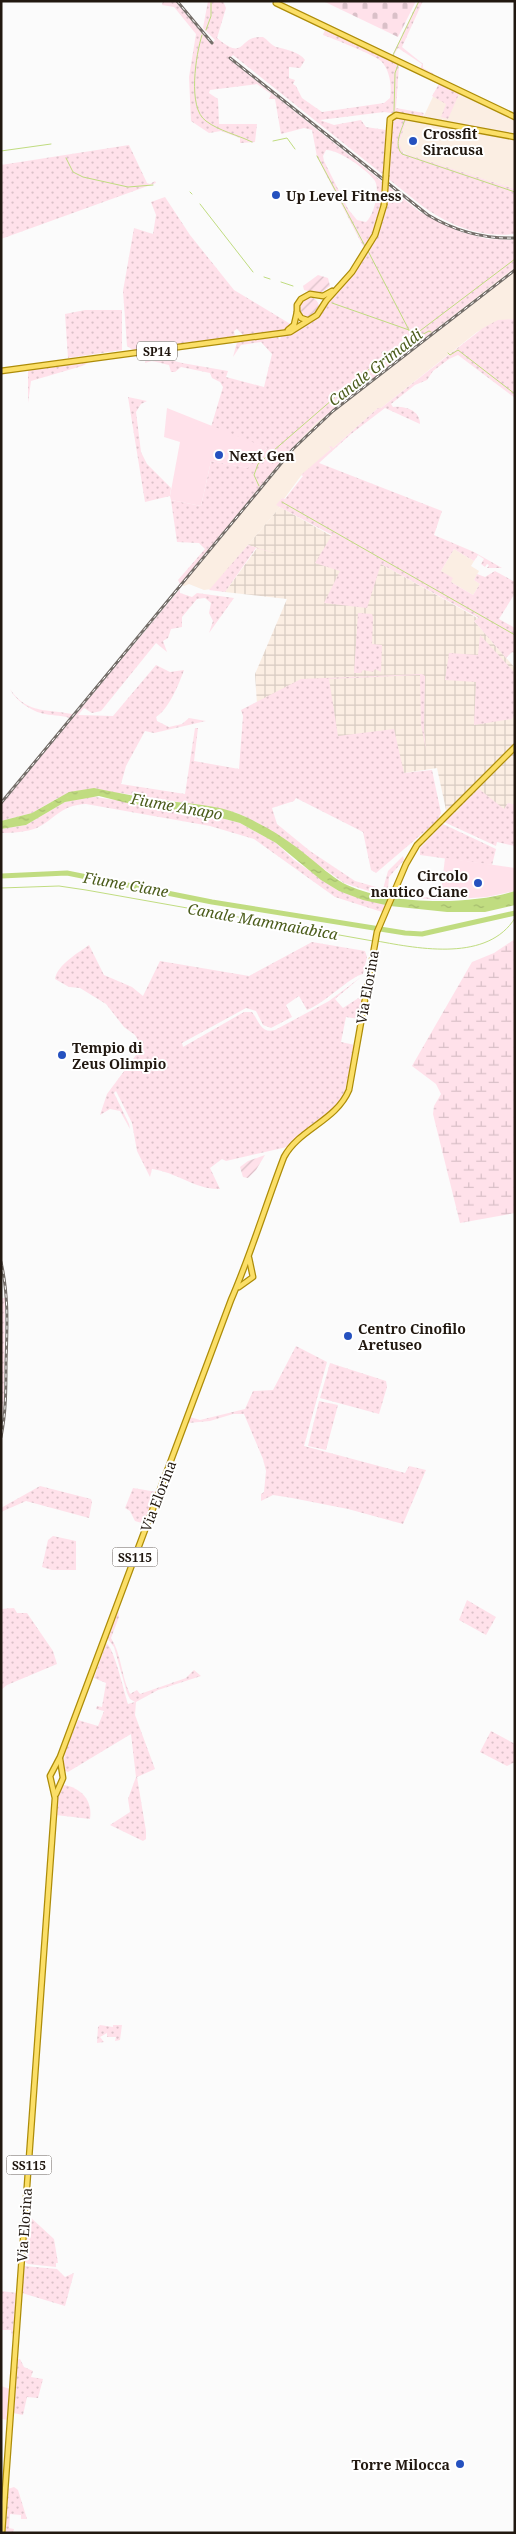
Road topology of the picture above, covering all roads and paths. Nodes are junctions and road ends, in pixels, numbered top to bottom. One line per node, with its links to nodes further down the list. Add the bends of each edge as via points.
1 (274, 2): 2 (main road)
2 (515, 117)
3 (515, 137): 4 (main road, bridge, via 392,116 384,205 378,228)
4 (356, 264): 5 (main road, via 334,290); 6 (main road)
5 (318, 297): 6 (main road); 7 (main road, via 310,294 303,298 297,305)
6 (321, 308): 8 (main road)
7 (297, 312): 8 (main road); 9 (main road, SP14, via 294,325 280,332)
8 (308, 320): 9 (main road, SP14, via 281,335)
9 (1, 370)
10 (515, 747): 11 (main road, Via Elorina, via 416,845 379,926 349,1090 338,1109 287,1152)
11 (252, 1242): 12 (main road, via 249,1256); 13 (main road, Via Elorina)
12 (252, 1271): 13 (main road); 14 (main road, via 253,1278)
13 (243, 1273): 14 (main road); 15 (main road, Via Elorina)
14 (248, 1281): 15 (main road)
15 (235, 1291): 16 (main road, Via Elorina / SS115)
16 (60, 1757): 17 (main road, Via Elorina); 18 (main road)
17 (53, 1771): 18 (main road); 19 (main road, via 50,1776)
18 (62, 1773): 20 (main road)
19 (52, 1782): 20 (main road); 21 (main road)
20 (60, 1784): 21 (main road)
21 (55, 1798): 22 (main road, Via Elorina / SS115)
22 (2, 2533)

